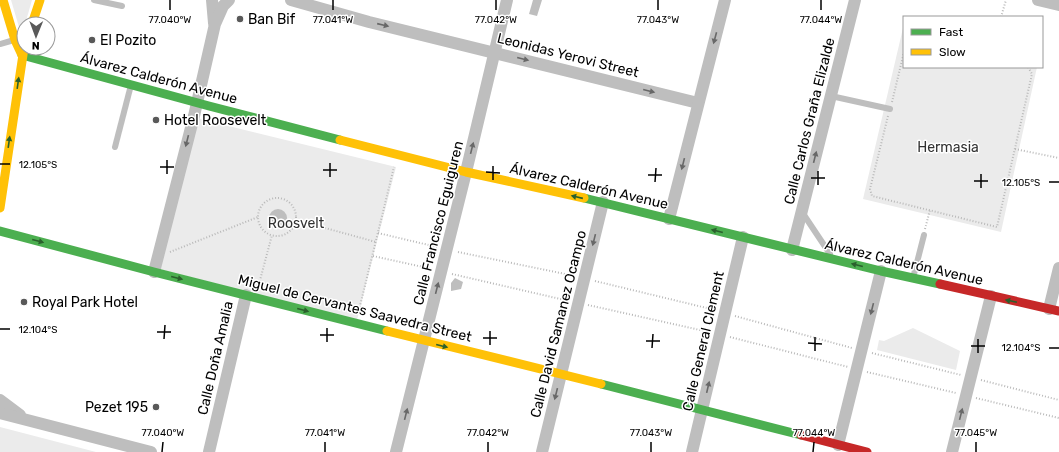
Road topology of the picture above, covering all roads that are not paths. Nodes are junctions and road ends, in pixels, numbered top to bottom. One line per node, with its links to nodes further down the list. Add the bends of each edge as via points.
1 (3, 0): 15 (street)
2 (40, 0): 13 (street)
3 (94, 0): 12 (lane)
4 (212, 0): 14 (street)
5 (229, 0): 14 (street, via 221,9)
6 (291, 0): 17 (street, Leonidas Yerovi Street, one-way to 17, via 369,22)
7 (507, 0): 17 (street, Calle Francisco Eguiguren)
8 (725, 0): 23 (street, one-way to 23)
9 (855, 0): 21 (street, Calle Carlos Graña Elizalde)
10 (1038, 0): 11 (street)
11 (1059, 5)
12 (122, 6)
13 (35, 16)
14 (215, 24): 22 (street)
15 (15, 40): 16 (lane)
16 (0, 44)
17 (496, 52): 23 (street, Leonidas Yerovi Street, one-way to 23); 26 (street, Calle Francisco Eguiguren, one-way to 17)
18 (22, 56): 27 (street, one-way to 18)
19 (38, 56): 20 (street, Álvarez Calderón Avenue)
20 (131, 86): 22 (street, Álvarez Calderón Avenue); 25 (lane)
21 (831, 96): 24 (lane); 30 (street, Calle Carlos Graña Elizalde, one-way to 21)
22 (197, 103): 26 (street, Álvarez Calderón Avenue); 39 (street, one-way to 39)
23 (698, 103): 31 (street, one-way to 31)
24 (890, 109)
25 (115, 147)
26 (466, 172): 28 (street, Álvarez Calderón Avenue, one-way to 26); 44 (street, Calle Francisco Eguiguren, one-way to 26)
27 (1, 188): 29 (street)
28 (603, 202): 31 (street, Álvarez Calderón Avenue); 45 (street, Calle David Samanez Ocampo, one-way to 45)
29 (0, 208)
30 (801, 211): 35 (street, Calle Carlos Graña Elizalde); 36 (lane)
31 (669, 219): 34 (street, Álvarez Calderón Avenue, one-way to 31)
32 (0, 231): 39 (street, Miguel de Cervantes Saavedra Street, one-way to 39)
33 (924, 235): 40 (lane)
34 (743, 237): 35 (street, Álvarez Calderón Avenue); 47 (street, Calle General Clement, one-way to 34)
35 (792, 250): 36 (street, Álvarez Calderón Avenue)
36 (833, 259): 38 (street, Álvarez Calderón Avenue, one-way to 36)
37 (1059, 268): 43 (street)
38 (881, 271): 40 (street, Álvarez Calderón Avenue); 50 (street, one-way to 50)
39 (154, 272): 41 (street, Miguel de Cervantes Saavedra Street, one-way to 41)
40 (912, 278): 42 (street, Álvarez Calderón Avenue)
41 (251, 296): 44 (street, Miguel de Cervantes Saavedra Street, one-way to 44); 52 (street, Calle Doña Amalia)
42 (991, 296): 43 (street, Álvarez Calderón Avenue, one-way to 42); 57 (street, one-way to 42)
43 (1054, 310)
44 (424, 341): 45 (street, Miguel de Cervantes Saavedra Street, one-way to 45); 53 (street, Calle Francisco Eguiguren, one-way to 44)
45 (561, 374): 47 (street, Miguel de Cervantes Saavedra Street); 54 (street, Calle David Samanez Ocampo, one-way to 54)
46 (0, 400): 49 (street)
47 (702, 410): 50 (street, Miguel de Cervantes Saavedra Street); 55 (street, Calle General Clement)
48 (0, 413): 49 (street)
49 (26, 419): 51 (street)
50 (838, 445): 56 (street, Miguel de Cervantes Saavedra Street)
51 (151, 452)
52 (209, 452)
53 (396, 452)
54 (542, 452)
55 (692, 452)
56 (867, 452)
57 (952, 452)

